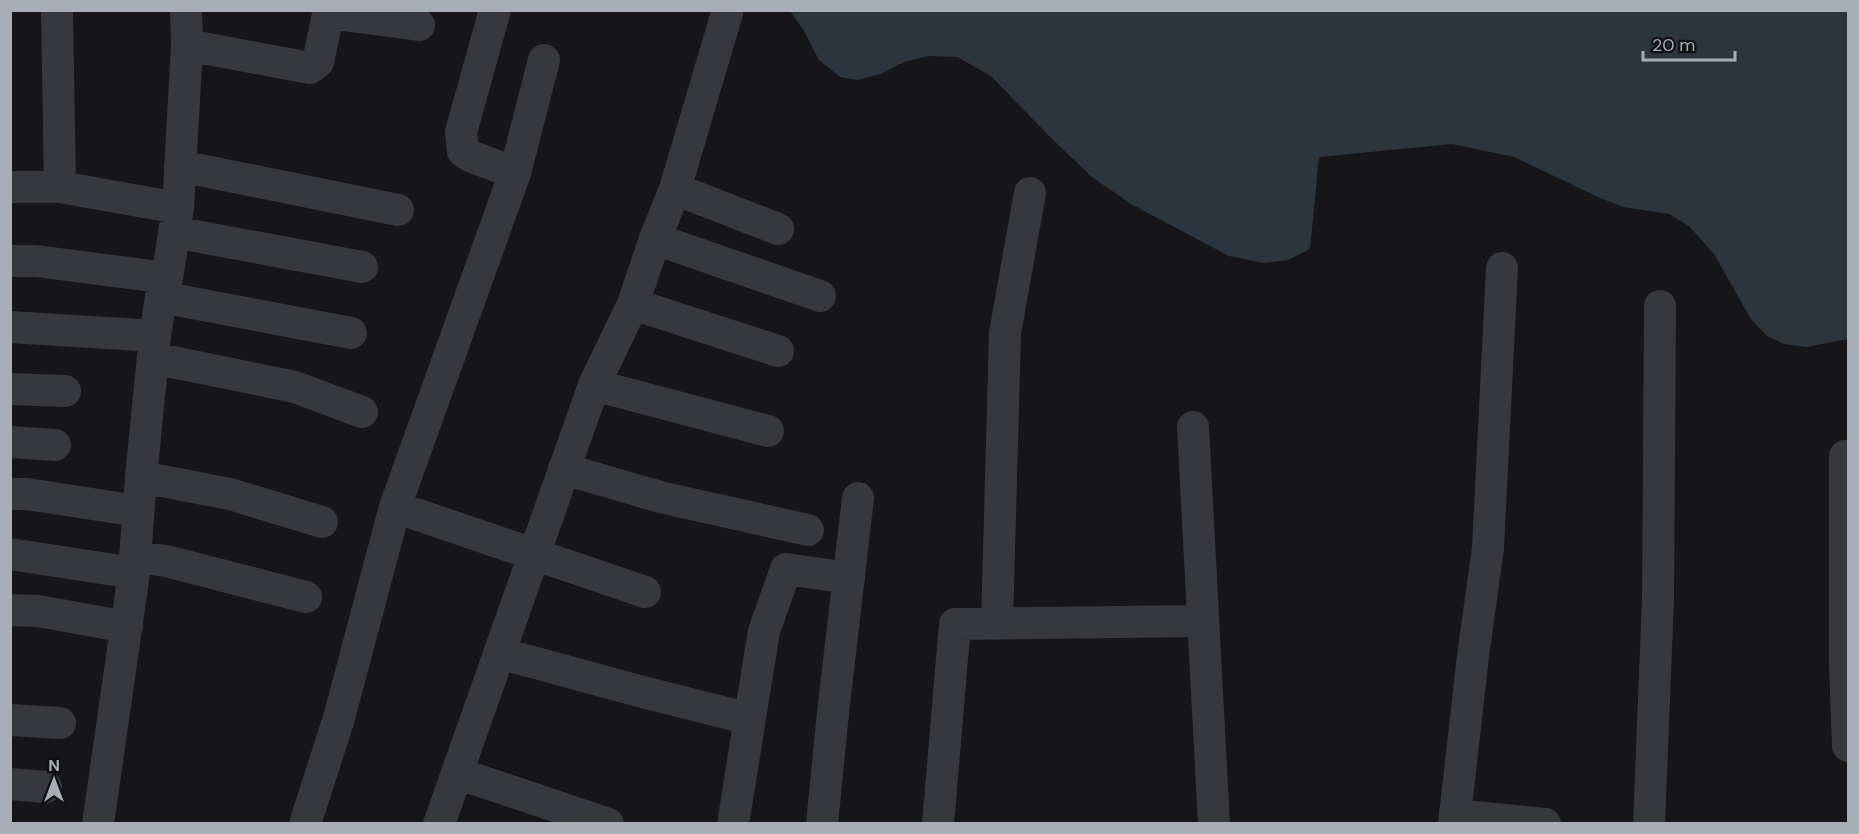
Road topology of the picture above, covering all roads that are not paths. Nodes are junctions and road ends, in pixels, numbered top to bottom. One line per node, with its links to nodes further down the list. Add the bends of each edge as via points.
1 (57, 10): 12 (street)
2 (186, 10): 7 (street)
3 (495, 10): 10 (street, via 461,132 462,144 463,151 470,156)
4 (328, 12): 6 (street); 7 (street, via 318,62 310,68)
5 (727, 13): 13 (street)
6 (419, 25)
7 (187, 45): 9 (street)
8 (544, 60): 10 (street)
9 (180, 166): 15 (street); 16 (street)
10 (515, 173): 43 (street)
11 (10, 187): 12 (street)
12 (60, 187): 16 (street)
13 (675, 189): 17 (street); 18 (street)
14 (1030, 193): 55 (street, via 1005,333)
15 (398, 210)
16 (176, 220): 20 (street); 22 (street)
17 (778, 229)
18 (655, 239): 23 (street); 24 (street)
19 (10, 261): 22 (street, via 36,261)
20 (362, 267)
21 (1502, 268): 65 (street, via 1488,548)
22 (164, 288): 27 (street); 28 (street)
23 (820, 296)
24 (633, 304): 29 (street); 30 (street)
25 (1660, 306): 75 (street, via 1658,600)
26 (10, 327): 28 (street)
27 (351, 333)
28 (154, 347): 33 (street, via 295,387); 40 (street)
29 (778, 351)
30 (594, 385): 35 (street); 39 (street)
31 (10, 389): 32 (street)
32 (65, 391)
33 (362, 412)
34 (1193, 427): 54 (street)
35 (768, 431)
36 (10, 442): 37 (street)
37 (55, 445)
38 (1845, 456): 61 (street)
39 (564, 469): 46 (street, via 663,498); 48 (street)
40 (141, 477): 44 (street); 45 (street, via 230,494)
41 (10, 494): 44 (street)
42 (858, 498): 50 (street)
43 (395, 507): 48 (street); 67 (street, via 339,718)
44 (138, 511): 49 (street)
45 (322, 522)
46 (808, 530)
47 (10, 554): 49 (street)
48 (534, 555): 51 (street); 57 (street)
49 (135, 565): 52 (street, via 166,561); 56 (street)
50 (849, 578): 58 (street, via 786,569 764,631); 71 (street)
51 (645, 592)
52 (306, 597)
53 (10, 610): 56 (street, via 38,611)
54 (1203, 621): 55 (street); 73 (street)
55 (997, 623): 72 (street, via 955,624)
56 (126, 627): 66 (street)
57 (499, 653): 58 (street); 62 (street)
58 (750, 719): 70 (street)
59 (10, 720): 60 (street)
60 (60, 723)
61 (1848, 746)
62 (457, 772): 68 (street); 69 (street)
63 (10, 784): 64 (street)
64 (45, 787)
65 (1455, 819): 74 (street)
66 (98, 824)
67 (305, 824)
68 (439, 824)
69 (608, 824)
70 (733, 824)
71 (822, 824)
72 (938, 824)
73 (1214, 824)
74 (1545, 824)
75 (1649, 824)

